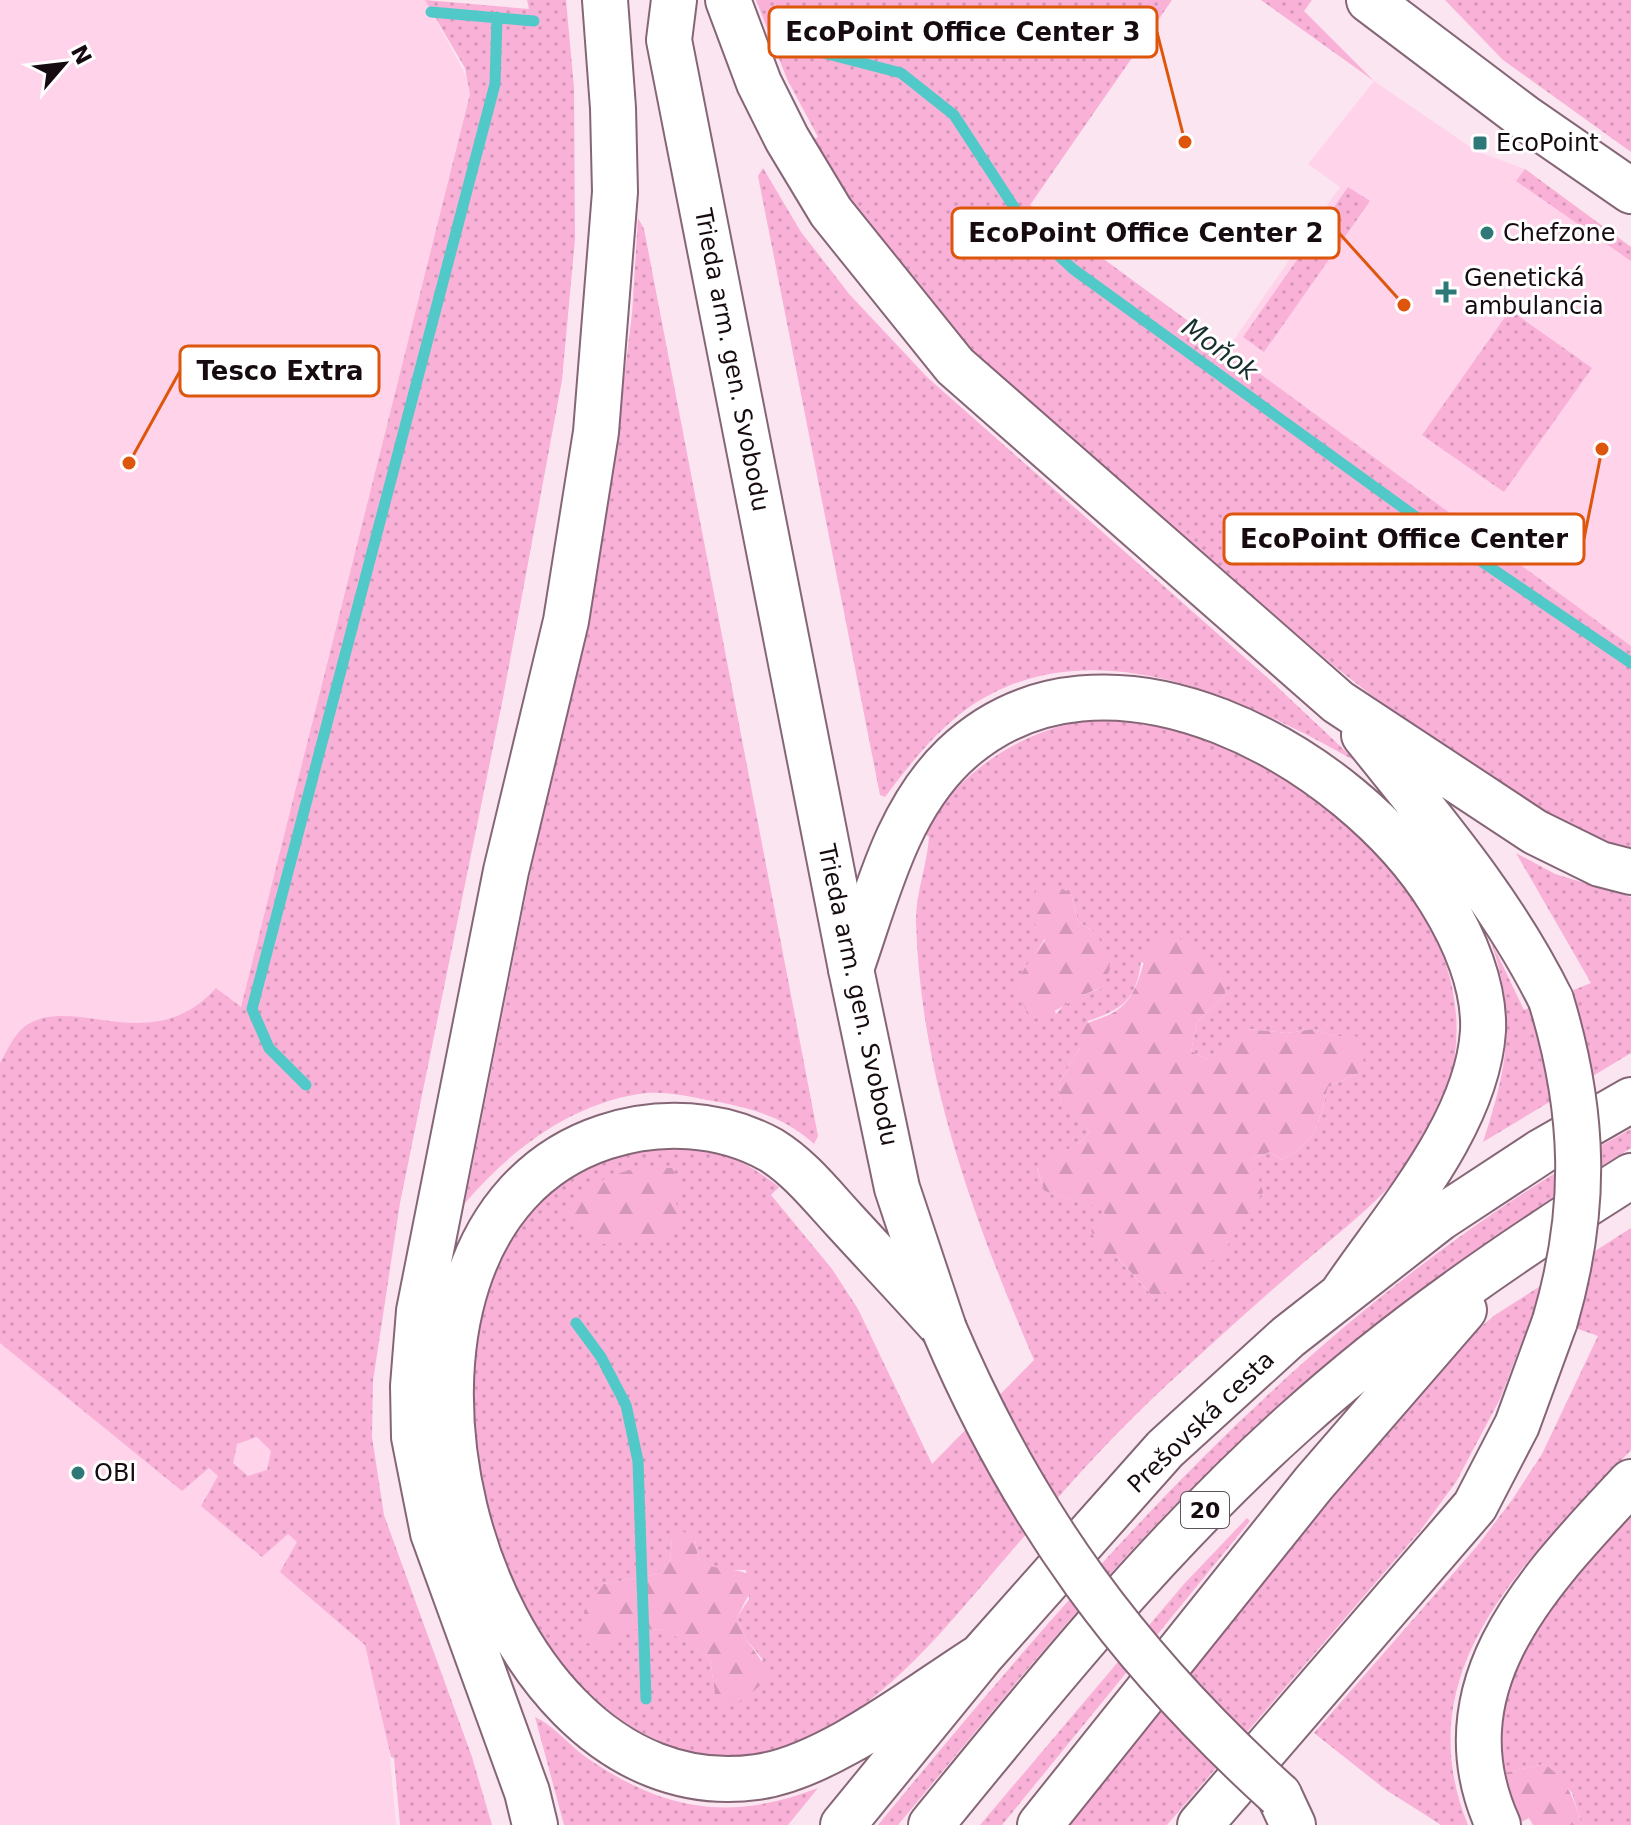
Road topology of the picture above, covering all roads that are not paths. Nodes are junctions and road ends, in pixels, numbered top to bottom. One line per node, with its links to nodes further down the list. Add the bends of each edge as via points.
1 (605, 0): 18 (main road, via 615,192 596,432 566,621 506,871 422,1296 413,1386 414,1437 433,1533)
2 (645, 0): 5 (main road, Trieda arm. gen. Svobodu)
3 (728, 0): 7 (main road, via 759,83 831,212 955,366)
4 (1369, 0): 6 (main road)
5 (672, 20): 9 (main road, Trieda arm. gen. Svobodu)
6 (1631, 191)
7 (1338, 702): 8 (main road, via 1535,832 1600,864); 22 (main road, bridge, via 1483,884 1551,1000 1578,1126 1580,1177 1569,1273 1517,1425 1475,1506)
8 (1631, 872)
9 (851, 969): 13 (main road, via 900,830 923,792 955,755 1017,716 1091,697 1135,700 1200,715 1294,755 1343,789 1424,873 1456,925 1471,965 1483,1029 1474,1086 1452,1133); 14 (main road, Trieda arm. gen. Svobodu, via 897,1188)
10 (1631, 1100): 13 (main road, Prešovská cesta, via 1440,1218)
11 (1631, 1176): 12 (main road, 20)
12 (1525, 1243): 20 (main road, 20, via 1405,1330 1293,1423 1174,1541 1052,1676); 21 (main road, via 1314,1483)
13 (1342, 1294): 16 (main road, Prešovská cesta, via 1165,1449)
14 (944, 1329): 16 (main road, via 805,1178 773,1152 718,1130 660,1126 621,1132 552,1161 500,1213 482,1245 464,1298 450,1369 451,1429 475,1543 506,1618 542,1675 582,1718 613,1743 648,1761 688,1776 727,1779 795,1768); 17 (main road, Trieda arm. gen. Svobodu, bridge, via 1008,1465 1055,1542 1161,1679)
15 (1631, 1482): 24 (main road, via 1536,1589 1503,1641 1484,1685 1478,1729 1481,1773)
16 (981, 1656): 19 (main road, Prešovská cesta)
17 (1286, 1810): 23 (main road, Trieda arm. gen. Svobodu)
18 (535, 1825)
19 (843, 1825)
20 (931, 1825)
21 (1040, 1825)
22 (1200, 1825)
23 (1318, 1825)
24 (1498, 1825)

